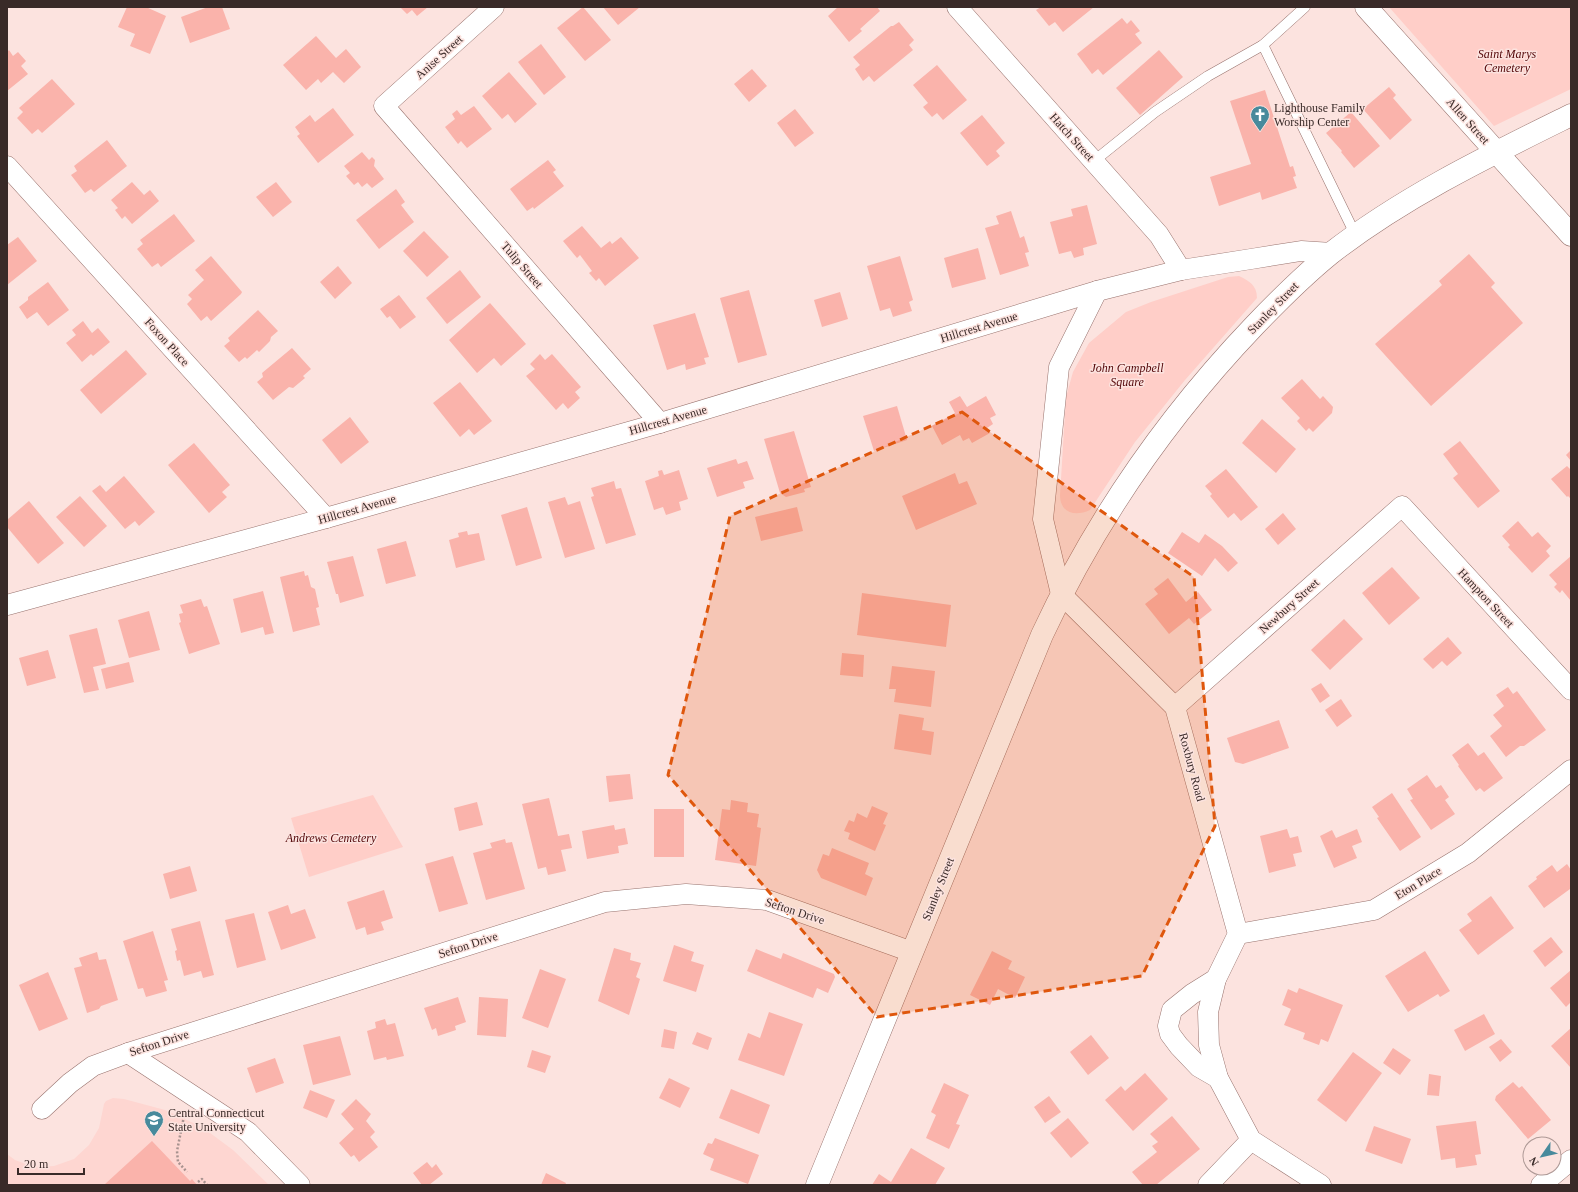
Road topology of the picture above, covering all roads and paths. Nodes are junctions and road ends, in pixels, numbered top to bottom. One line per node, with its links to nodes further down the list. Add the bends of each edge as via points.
1 (494, 7): 6 (street, Anise Street)
2 (957, 7): 9 (street, Hatch Street)
3 (1305, 7): 5 (lane)
4 (1366, 7): 8 (main road, Allen Street)
5 (1263, 45): 9 (lane, via 1208,76 1155,112); 12 (lane)
6 (384, 106): 16 (street, Tulip Street)
7 (1571, 115): 8 (main road, Stanley Street)
8 (1496, 152): 11 (main road, Allen Street); 12 (main road, Stanley Street, via 1422,192)
9 (1094, 161): 14 (street, Hatch Street, via 1159,235)
10 (7, 166): 18 (street, Foxon Place)
11 (1571, 235)
12 (1356, 236): 13 (main road, Stanley Street)
13 (1332, 253): 14 (street, Hillcrest Avenue, via 1301,251); 19 (main road, Stanley Street, via 1276,303 1179,414 1113,505)
14 (1181, 270): 15 (street, Hillcrest Avenue)
15 (1097, 291): 16 (street, Hillcrest Avenue); 19 (street, via 1060,366 1043,519)
16 (660, 423): 18 (street, Hillcrest Avenue)
17 (1402, 506): 21 (street, Hampton Street); 22 (street, Newbury Street)
18 (326, 518): 20 (street, Hillcrest Avenue)
19 (1061, 594): 22 (street); 25 (main road, Stanley Street, via 1030,661)
20 (7, 605)
21 (1571, 690)
22 (1175, 706): 24 (street, Roxbury Road)
23 (1571, 770): 24 (street, Eton Place, via 1468,853 1374,910)
24 (1238, 934): 26 (street)
25 (912, 952): 27 (street, Sefton Drive, via 767,900 686,894 605,902); 37 (main road, Stanley Street)
26 (1216, 980): 28 (street, via 1208,1012 1209,1045); 28 (street, via 1172,1010 1168,1026 1170,1034 1179,1046 1199,1067)
27 (128, 1053): 29 (street, Sefton Drive, via 93,1066); 36 (street, via 248,1132)
28 (1218, 1078): 31 (street)
29 (42, 1109)
30 (184, 1116): 33 (path, via 177,1151 178,1162)
31 (1251, 1140): 38 (street); 39 (street)
32 (1571, 1160): 40 (street)
33 (187, 1172)
34 (198, 1182): 35 (path, via 202,1179)
35 (208, 1185)
36 (300, 1185)
37 (817, 1185)
38 (1208, 1185)
39 (1321, 1185)
40 (1541, 1185)

